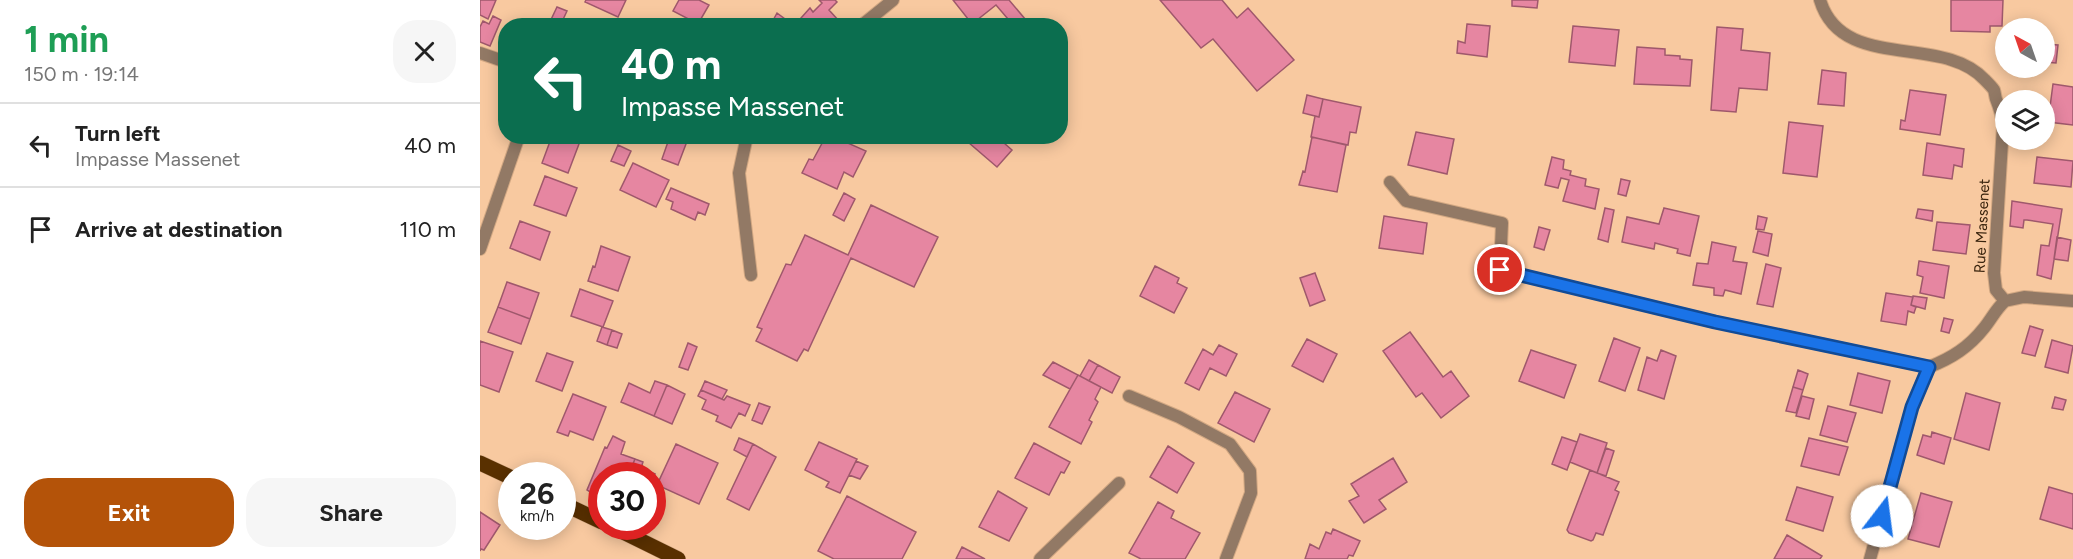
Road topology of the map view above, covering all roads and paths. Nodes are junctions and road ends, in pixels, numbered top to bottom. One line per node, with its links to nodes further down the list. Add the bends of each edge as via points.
1 (893, 0): 3 (street)
2 (1820, 0): 11 (street, Rue Massenet, via 1830,21 1857,40 1881,49 1964,63 1994,89 2003,126 1994,273 1996,290)
3 (871, 18)
4 (480, 53): 5 (street)
5 (498, 59)
6 (516, 144): 9 (street)
7 (745, 144): 10 (street, via 739,174)
8 (1390, 182): 13 (street, via 1406,201 1502,223 1500,270 1715,322)
9 (480, 249)
10 (751, 275)
11 (2005, 301): 12 (street, via 2024,297); 13 (street, via 1966,348)
12 (2073, 301)
13 (1929, 367): 22 (street, via 1912,407)
14 (1129, 396): 21 (street, via 1230,444 1250,471 1251,493)
15 (480, 463): 16 (main road)
16 (498, 471)
17 (1119, 483): 20 (street)
18 (639, 540): 19 (main road)
19 (678, 559)
20 (1040, 559)
21 (1226, 559)
22 (1870, 559)

